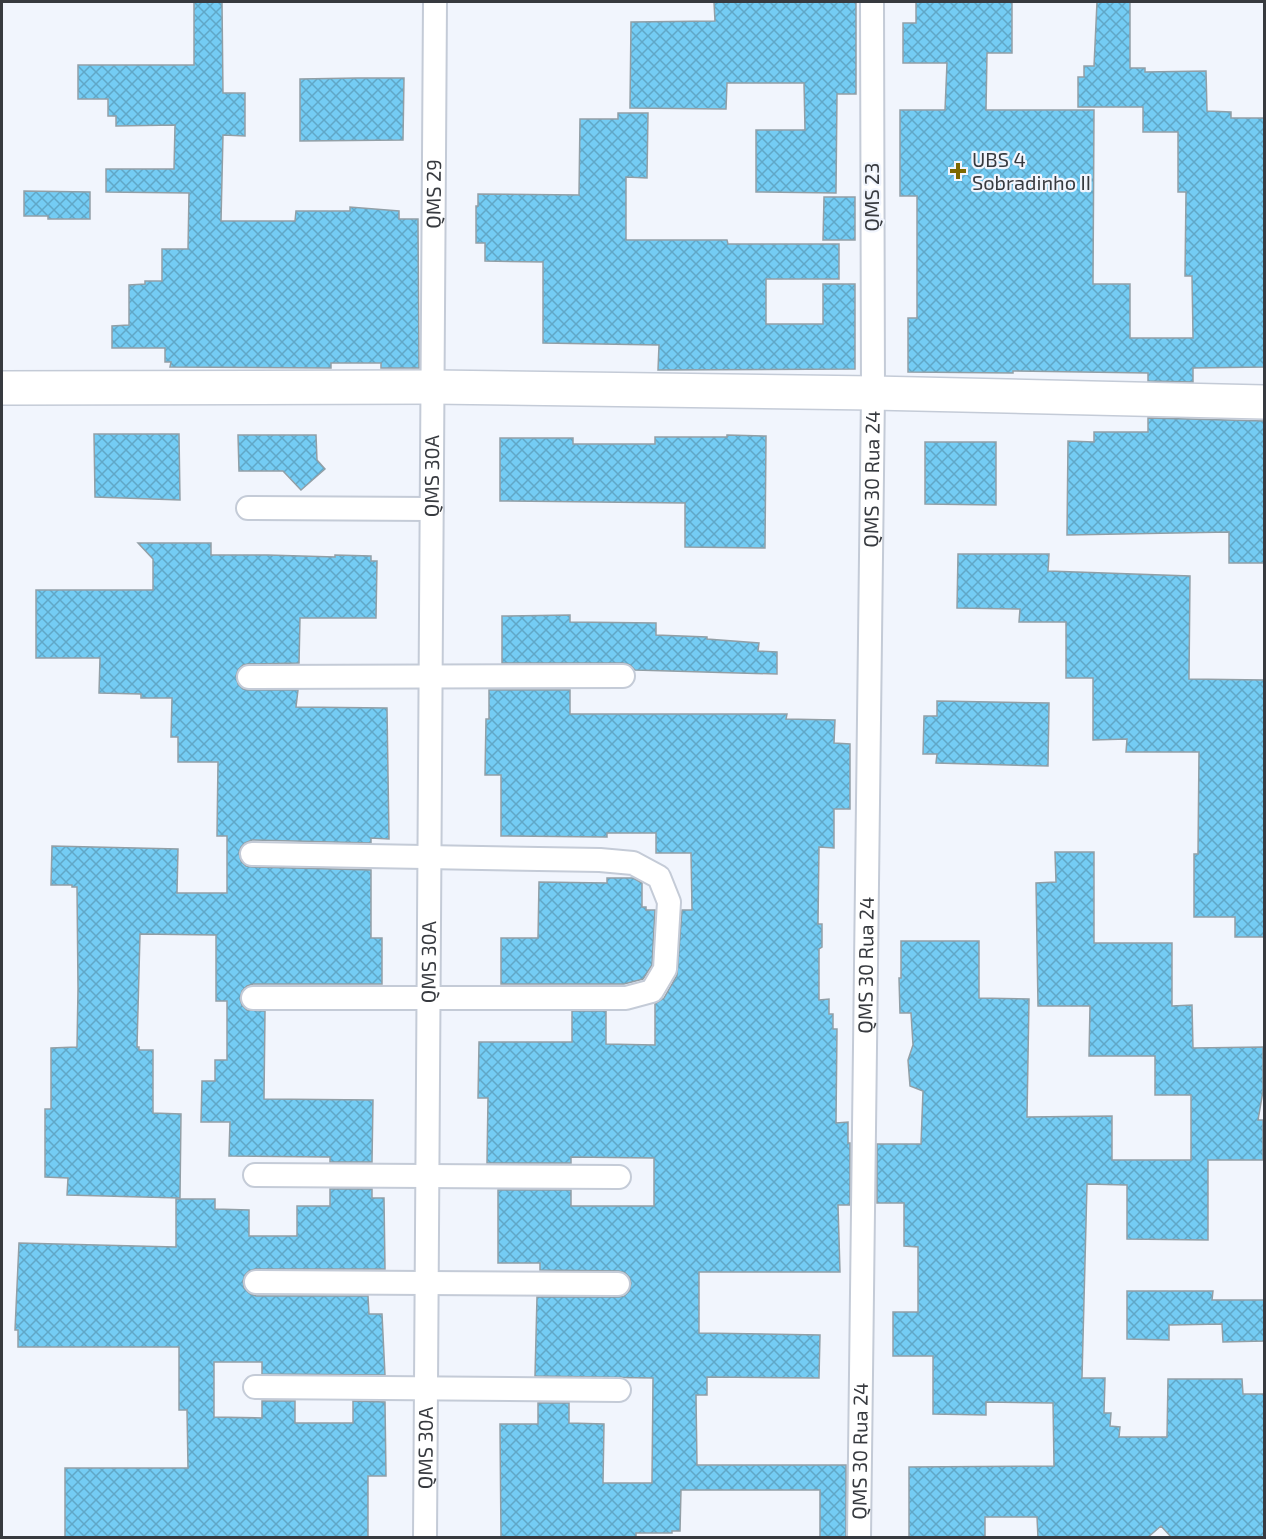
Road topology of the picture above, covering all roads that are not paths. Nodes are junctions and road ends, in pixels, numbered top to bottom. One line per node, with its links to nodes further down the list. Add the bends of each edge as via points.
1 (435, 2): 3 (street, QMS 29)
2 (872, 2): 5 (street, QMS 23)
3 (433, 387): 4 (street); 5 (street); 8 (street, QMS 30A)
4 (2, 388)
5 (873, 393): 6 (street); 26 (street, QMS 30 Rua 24)
6 (1264, 402)
7 (248, 508): 8 (street)
8 (432, 509): 11 (street, QMS 30A)
9 (623, 676): 11 (street)
10 (249, 677): 11 (street)
11 (431, 678): 13 (street, QMS 30A)
12 (252, 855): 13 (street)
13 (430, 858): 15 (street, QMS 30A); 15 (street, via 633,863 659,878 669,902 665,969 652,991 626,998)
14 (253, 998): 15 (street)
15 (429, 999): 17 (street, QMS 30A)
16 (255, 1174): 17 (street)
17 (428, 1175): 18 (street); 20 (street, QMS 30A)
18 (619, 1177)
19 (256, 1282): 20 (street)
20 (427, 1283): 21 (street); 23 (street, QMS 30A)
21 (618, 1284)
22 (255, 1387): 23 (street)
23 (426, 1389): 24 (street); 25 (street, QMS 30A)
24 (619, 1390)
25 (425, 1538)
26 (859, 1538)

